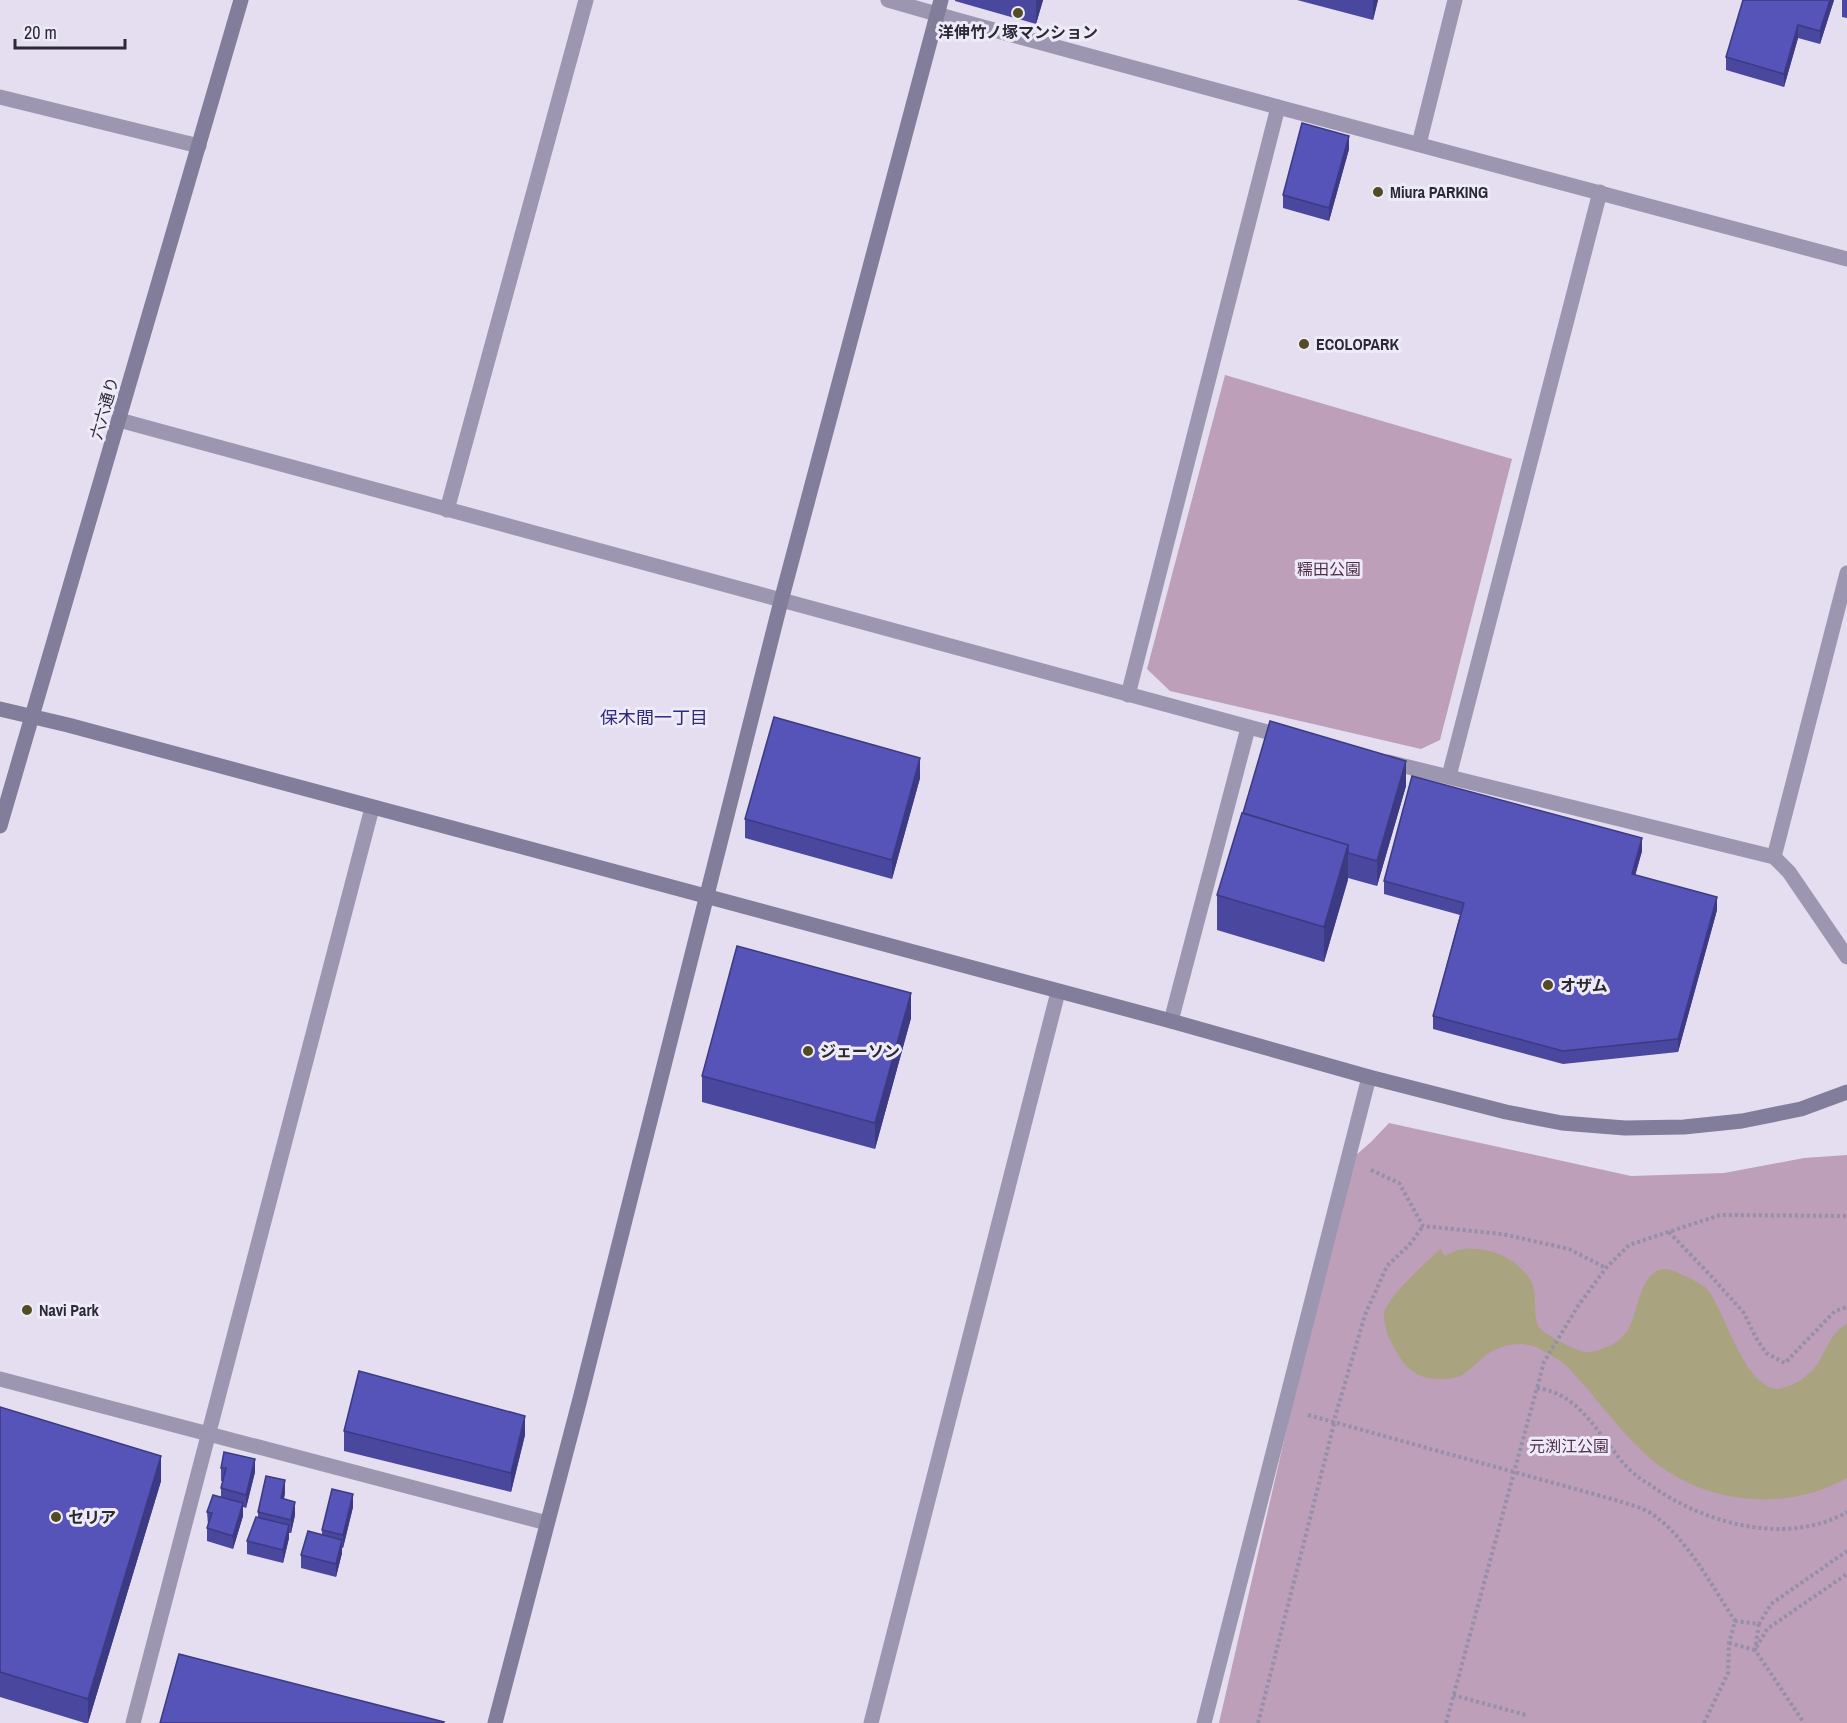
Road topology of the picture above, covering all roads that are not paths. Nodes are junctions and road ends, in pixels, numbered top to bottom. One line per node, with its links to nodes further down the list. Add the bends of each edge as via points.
1 (241, 0): 9 (street, 六六通り)
2 (586, 0): 13 (street)
3 (888, 0): 5 (street)
4 (1455, 0): 8 (street)
5 (939, 7): 7 (street); 15 (street)
6 (0, 97): 9 (street)
7 (1278, 107): 8 (street); 16 (street)
8 (1419, 144): 10 (street)
9 (199, 146): 12 (street, 六六通り)
10 (1600, 192): 11 (street); 22 (street)
11 (1847, 259)
12 (119, 420): 13 (street); 18 (street, 六六通り)
13 (447, 510): 15 (street)
14 (1847, 573): 25 (street)
15 (781, 601): 16 (street); 26 (street)
16 (1128, 695): 19 (street)
17 (0, 709): 18 (street)
18 (33, 717): 23 (street); 24 (street, 六六通り)
19 (1248, 728): 20 (street); 29 (street)
20 (1304, 741)
21 (1371, 758): 22 (street)
22 (1449, 776): 25 (street)
23 (372, 808): 26 (street); 33 (street)
24 (0, 826)
25 (1774, 857): 27 (street, via 1789,872)
26 (707, 897): 28 (street); 34 (street)
27 (1847, 957)
28 (1058, 992): 29 (street); 37 (street)
29 (1171, 1021): 30 (street)
30 (1369, 1077): 31 (street, via 1506,1112 1562,1123 1625,1128 1684,1128 1742,1121 1801,1109); 38 (street)
31 (1847, 1092)
32 (0, 1378): 33 (street)
33 (210, 1434): 34 (street); 35 (street)
34 (547, 1523): 36 (street)
35 (134, 1723)
36 (495, 1723)
37 (871, 1723)
38 (1204, 1723)

